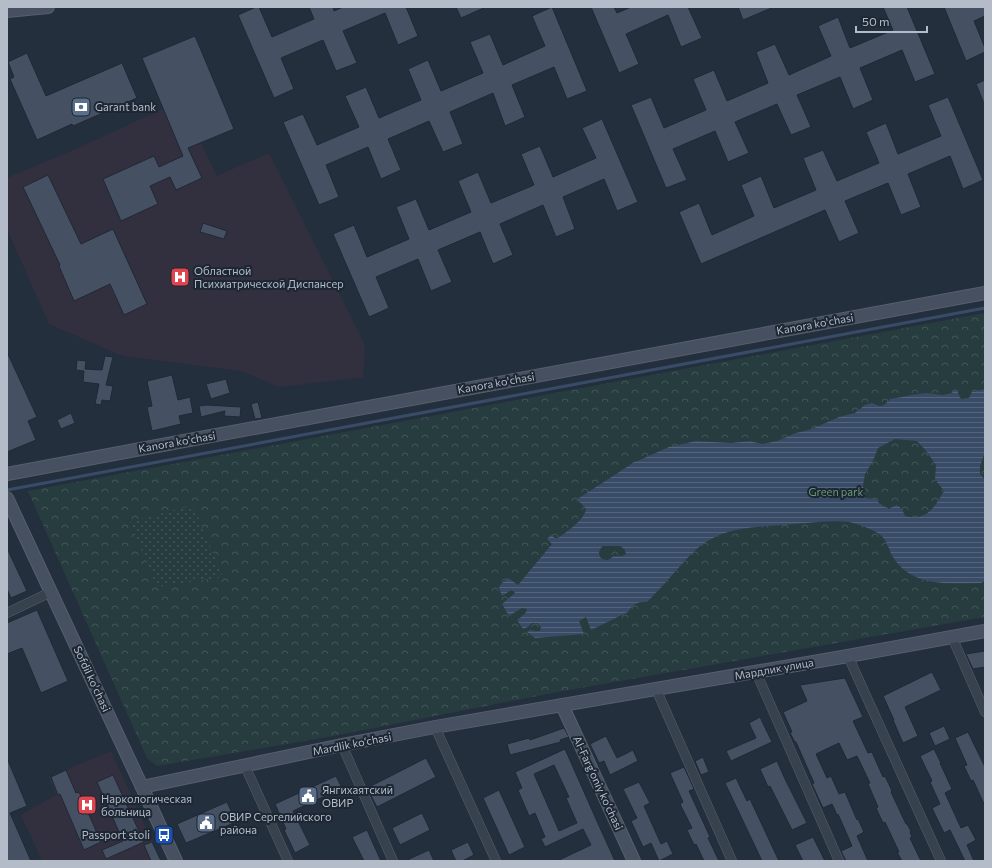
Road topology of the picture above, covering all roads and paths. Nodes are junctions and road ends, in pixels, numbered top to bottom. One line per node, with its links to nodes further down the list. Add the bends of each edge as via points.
1 (48, 7): 2 (street)
2 (7, 11)
3 (985, 293): 4 (street, Kanora ko'chasi)
4 (7, 474)
5 (7, 498): 6 (street, Sofdil ko'chasi)
6 (51, 592): 7 (street); 18 (street, Sofdil ko'chasi)
7 (7, 613)
8 (985, 631): 9 (street, Мардлик улица)
9 (952, 637): 10 (street, Мардлик улица); 14 (street)
10 (848, 656): 11 (street, Мардлик улица); 26 (street)
11 (756, 672): 12 (street, Мардлик улица); 25 (street)
12 (656, 689): 13 (street, Мардлик улица); 24 (street)
13 (562, 705): 15 (street, Mardlik ko‘chasi); 23 (street, Al-Farg‘oniy ko‘chasi)
14 (985, 712)
15 (435, 727): 16 (street, Mardlik ko‘chasi); 22 (street)
16 (342, 745): 17 (street, Mardlik ko‘chasi); 21 (street)
17 (245, 766): 18 (street, Mardlik ko‘chasi); 20 (street)
18 (142, 787): 19 (street, Sofdil ko'chasi)
19 (176, 861)
20 (288, 861)
21 (393, 861)
22 (496, 861)
23 (634, 861)
24 (732, 861)
25 (839, 861)
26 (941, 861)

